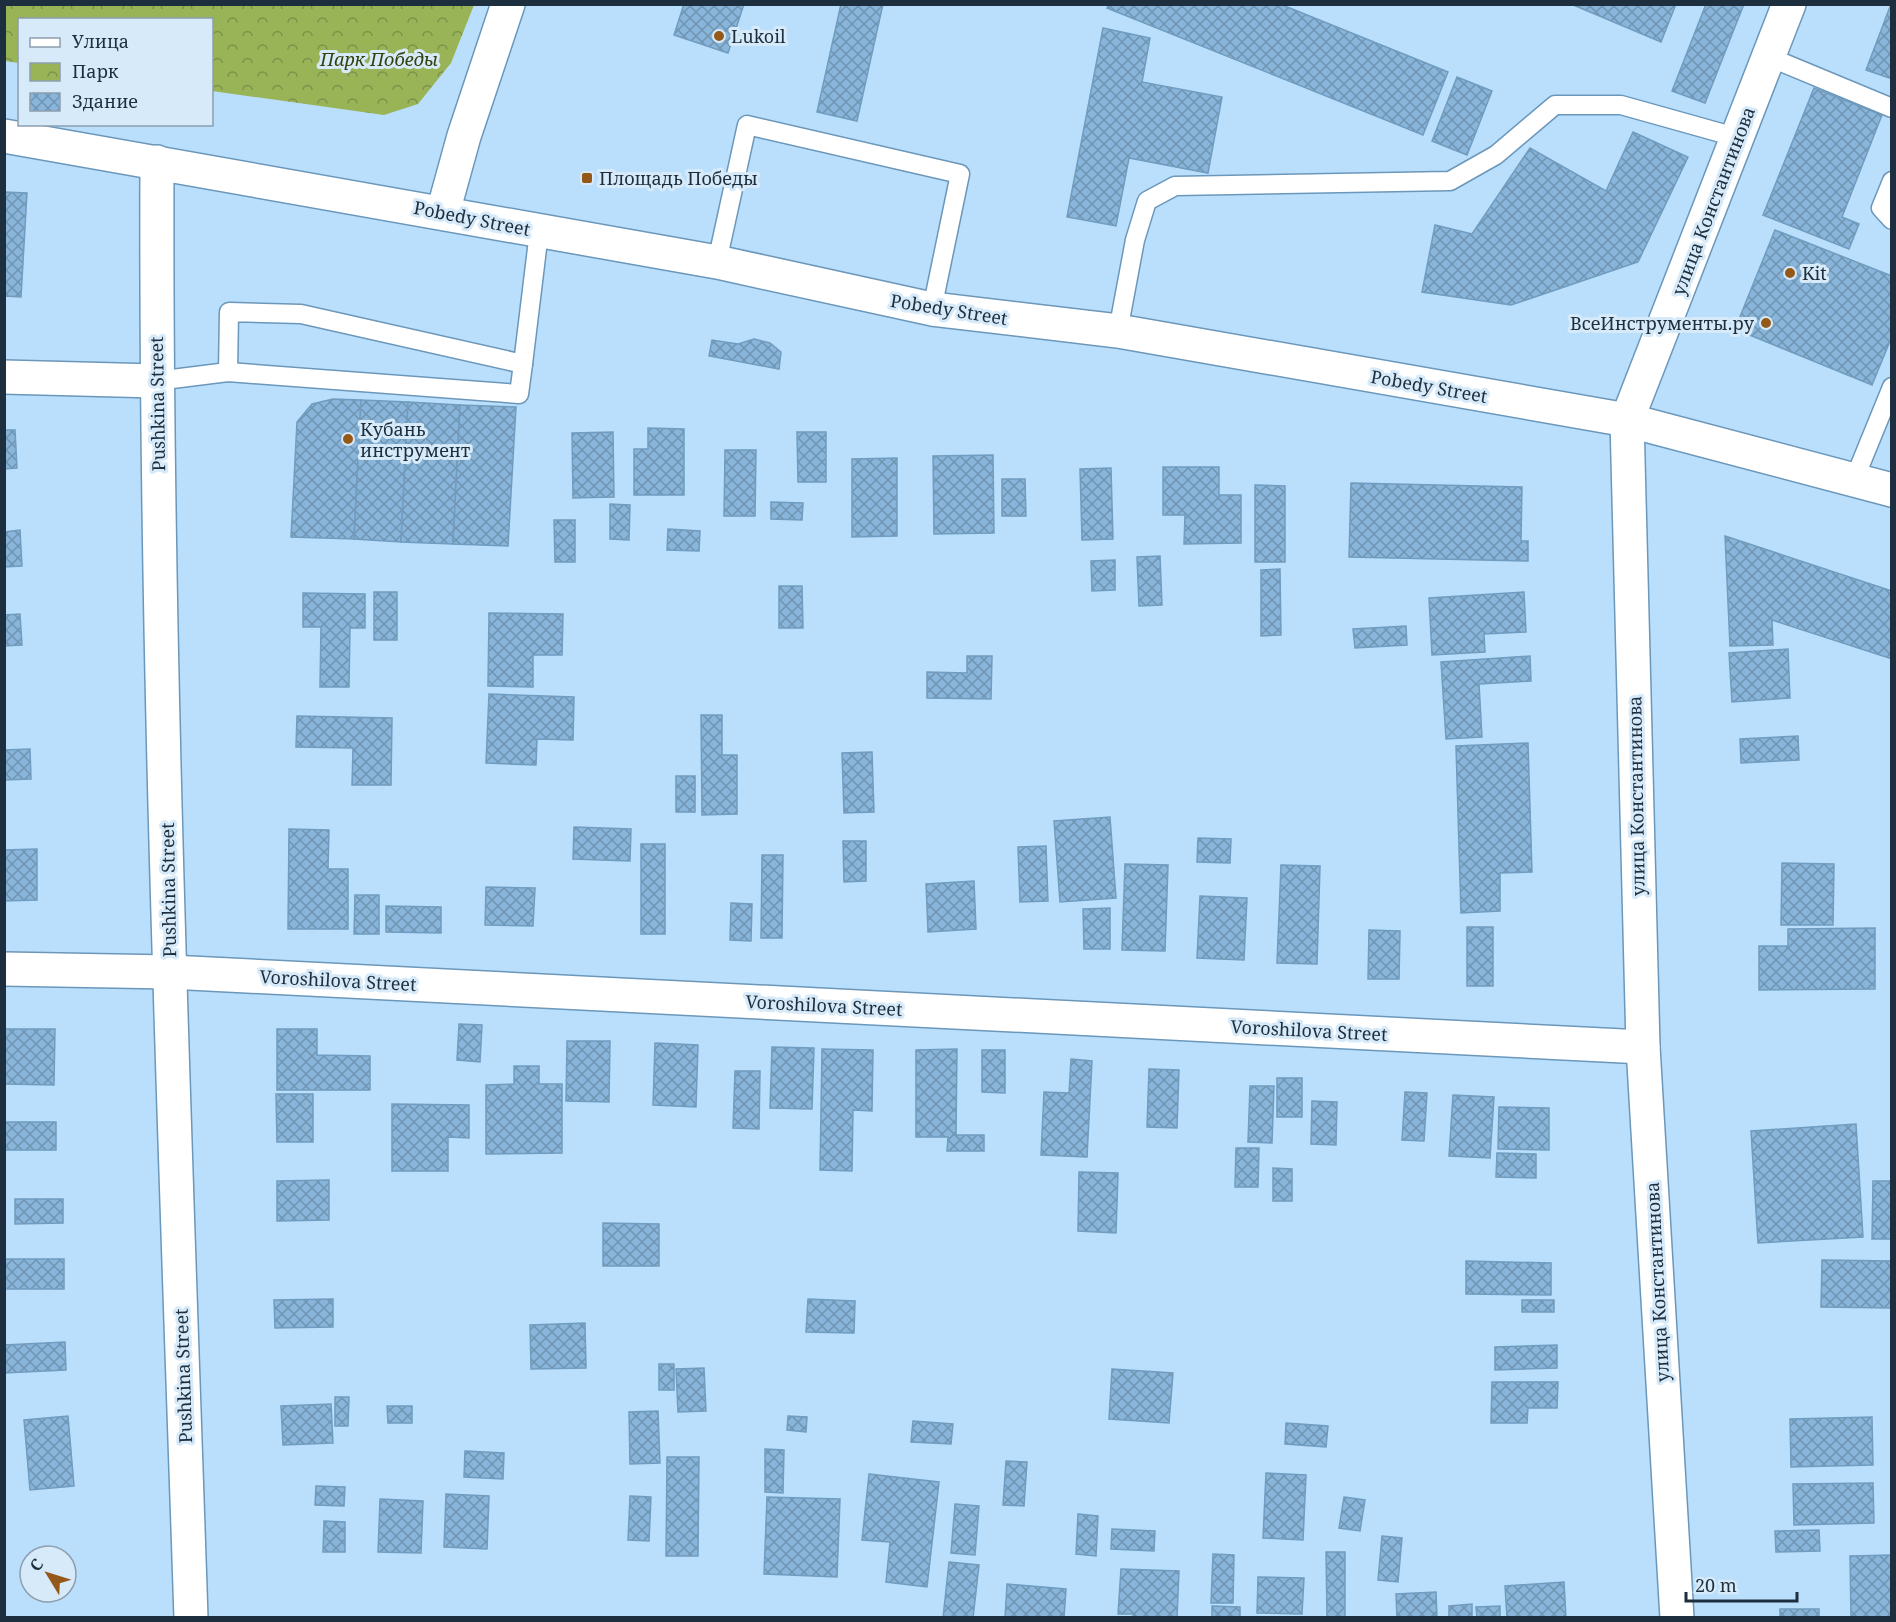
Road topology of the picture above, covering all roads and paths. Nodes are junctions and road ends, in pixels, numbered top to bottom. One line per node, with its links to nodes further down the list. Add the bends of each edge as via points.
1 (508, 4): 9 (street)
2 (1789, 4): 3 (street, улица Константинова)
3 (1769, 57): 4 (lane); 6 (street, улица Константинова)
4 (1892, 108)
5 (4, 136): 7 (street, Pobedy Street)
6 (1739, 138): 14 (lane, via 1621,105 1555,105 1496,155 1450,180 1175,186 1147,201 1135,240); 20 (street, улица Константинова)
7 (156, 162): 9 (street, Pobedy Street); 18 (street, Pushkina Street)
8 (1892, 181): 10 (lane, via 1881,208)
9 (443, 212): 11 (street, Pobedy Street)
10 (1892, 220)
11 (539, 232): 12 (street, Pobedy Street); 15 (lane)
12 (717, 262): 13 (street, Pobedy Street); 13 (lane, via 747,125 960,174)
13 (932, 309): 14 (street, Pobedy Street)
14 (1118, 331): 20 (street, Pobedy Street)
15 (523, 364): 16 (lane, via 519,394); 16 (lane, via 301,314 229,312)
16 (228, 372): 18 (lane)
17 (4, 376): 18 (street)
18 (156, 381): 24 (street, Pushkina Street)
19 (1892, 387): 21 (lane)
20 (1627, 420): 21 (street, Pobedy Street); 25 (street, улица Константинова)
21 (1854, 480): 22 (street, Pobedy Street)
22 (1892, 490)
23 (4, 969): 24 (street, Voroshilova Street)
24 (170, 972): 25 (street, Voroshilova Street); 26 (street, Pushkina Street)
25 (1642, 1047): 27 (street, улица Константинова)
26 (191, 1617)
27 (1677, 1617)

